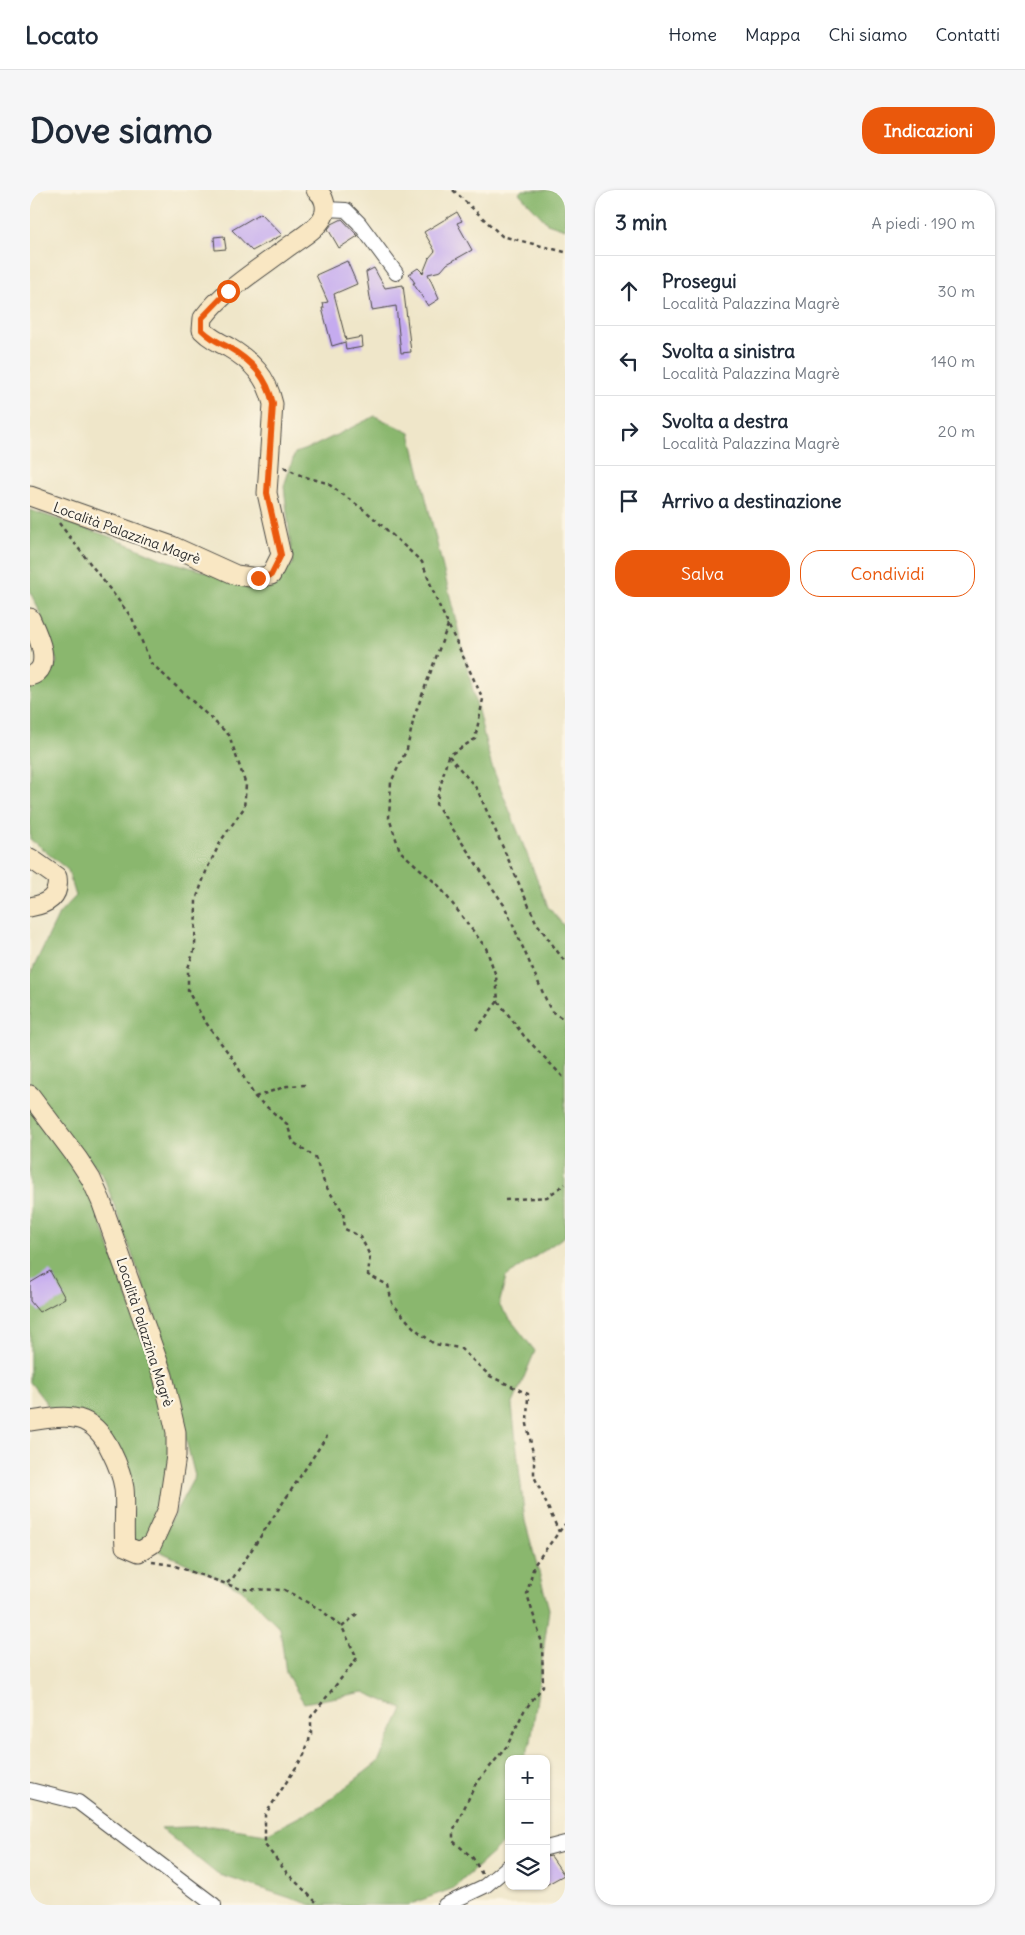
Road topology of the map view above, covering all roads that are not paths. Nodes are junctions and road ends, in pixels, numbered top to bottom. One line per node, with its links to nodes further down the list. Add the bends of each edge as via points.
1 (316, 190): 2 (main road)
2 (326, 209): 3 (street, via 346,210); 4 (main road, Località Palazzina Magrè, via 323,218 306,234 228,291 202,318 202,330 250,362 270,389 273,404 267,493 281,555 271,575 258,578 236,575 172,546)
3 (396, 273)
4 (30, 496)
5 (30, 618): 6 (main road, via 43,658 40,667)
6 (30, 676)
7 (30, 858): 8 (main road, via 57,877 58,886 46,904)
8 (30, 908)
9 (30, 1095): 10 (main road, Località Palazzina Magrè, via 91,1179 167,1391 176,1432 173,1480 168,1509 152,1544 139,1552 125,1546 124,1489 120,1469 95,1425 72,1418)
10 (30, 1421)
11 (30, 1790): 15 (street, via 78,1802)
12 (565, 1843): 13 (street)
13 (550, 1847)
14 (505, 1869): 16 (street, via 487,1884)
15 (214, 1905)
16 (445, 1905)

